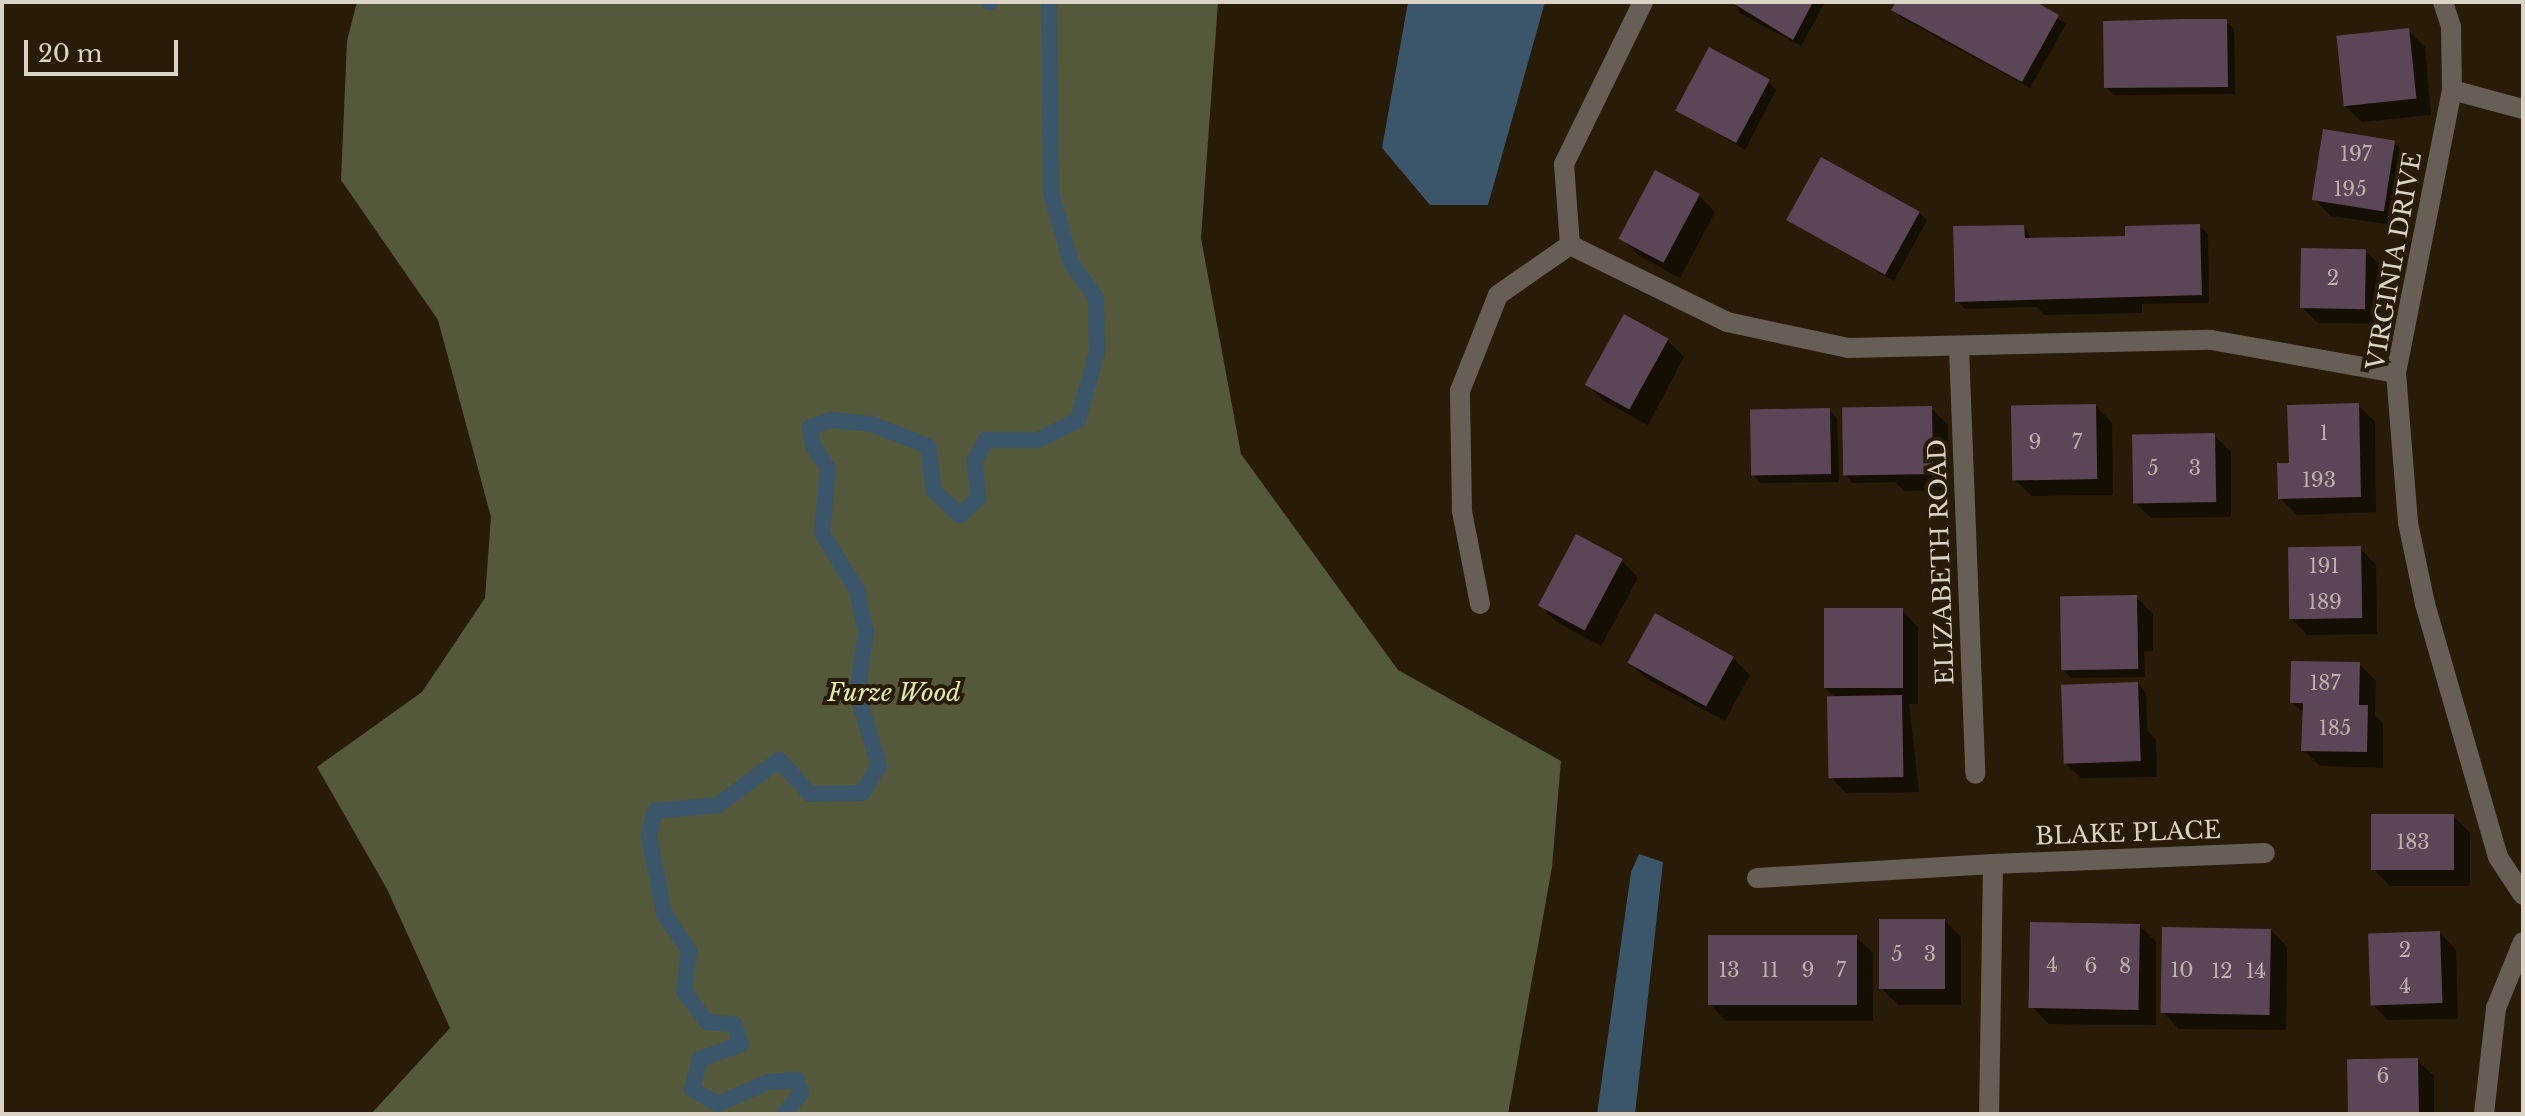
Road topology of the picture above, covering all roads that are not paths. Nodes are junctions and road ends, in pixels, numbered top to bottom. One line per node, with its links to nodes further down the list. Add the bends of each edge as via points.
1 (1643, 2): 5 (street, via 1564,164)
2 (2443, 2): 3 (street, VIRGINIA DRIVE, via 2451,27)
3 (2452, 90): 4 (street); 7 (street, VIRGINIA DRIVE)
4 (2523, 109)
5 (1570, 245): 6 (street, via 1727,322 1848,348); 8 (street, via 1498,295 1460,391 1462,511)
6 (1959, 348): 7 (street, via 2211,340); 9 (street, ELIZABETH ROAD)
7 (2396, 373): 13 (street, VIRGINIA DRIVE, via 2408,523 2425,604 2498,857)
8 (1480, 604)
9 (1975, 774)
10 (2265, 853): 11 (street, BLAKE PLACE)
11 (1993, 864): 12 (street, BLAKE PLACE); 15 (street)
12 (1757, 878)
13 (2523, 895)
14 (2523, 942): 16 (street, via 2496,1008)
15 (1989, 1114)
16 (2484, 1114)

